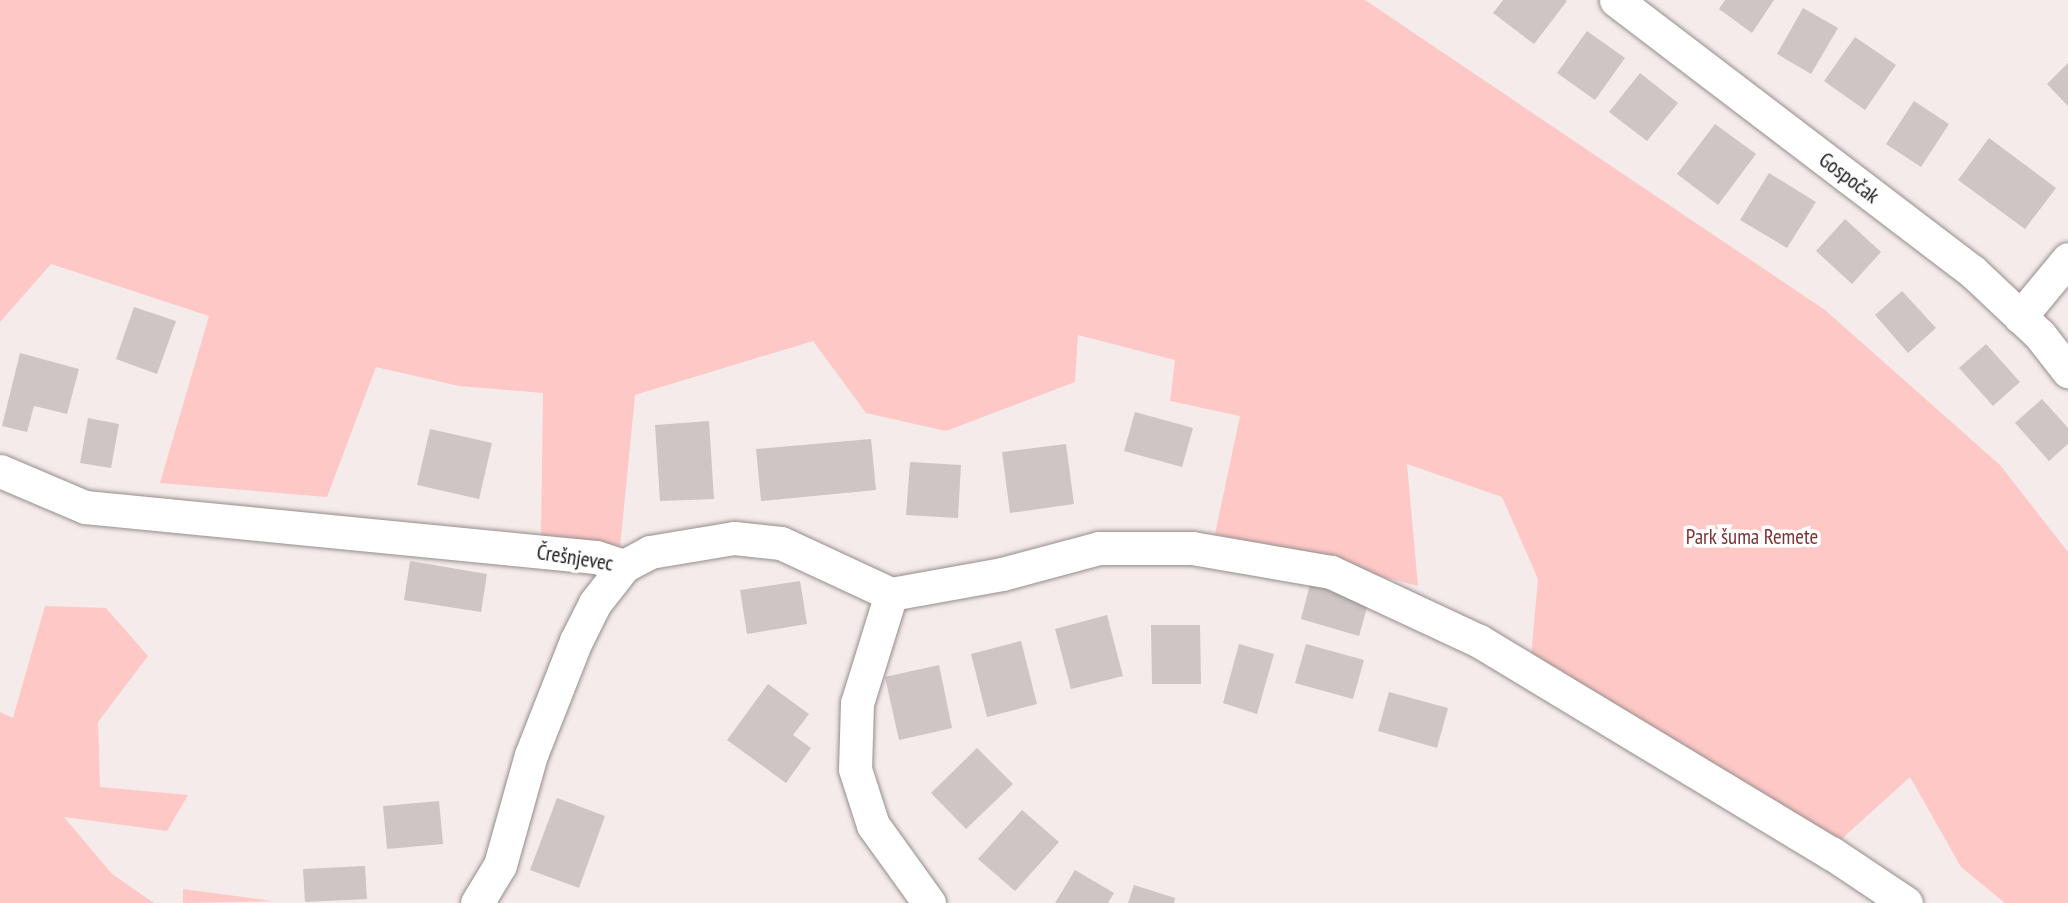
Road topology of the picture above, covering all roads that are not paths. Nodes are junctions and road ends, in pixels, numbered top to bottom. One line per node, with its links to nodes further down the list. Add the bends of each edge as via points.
1 (1616, 0): 3 (street, Gospočak, via 1972,271)
2 (2068, 260): 3 (street)
3 (2020, 317): 4 (street, Gospočak)
4 (2068, 371)
5 (0, 471): 6 (street, Črešnjevec, via 85,507 596,557)
6 (624, 566): 7 (street, Črešnjevec, via 650,552 734,538 781,543); 8 (street, via 595,603 576,642 531,755 500,865)
7 (891, 594): 9 (street, via 857,703 855,769 873,825); 10 (street, via 1002,574 1099,548 1192,548 1331,572 1479,641)
8 (477, 903)
9 (929, 903)
10 (1906, 903)

